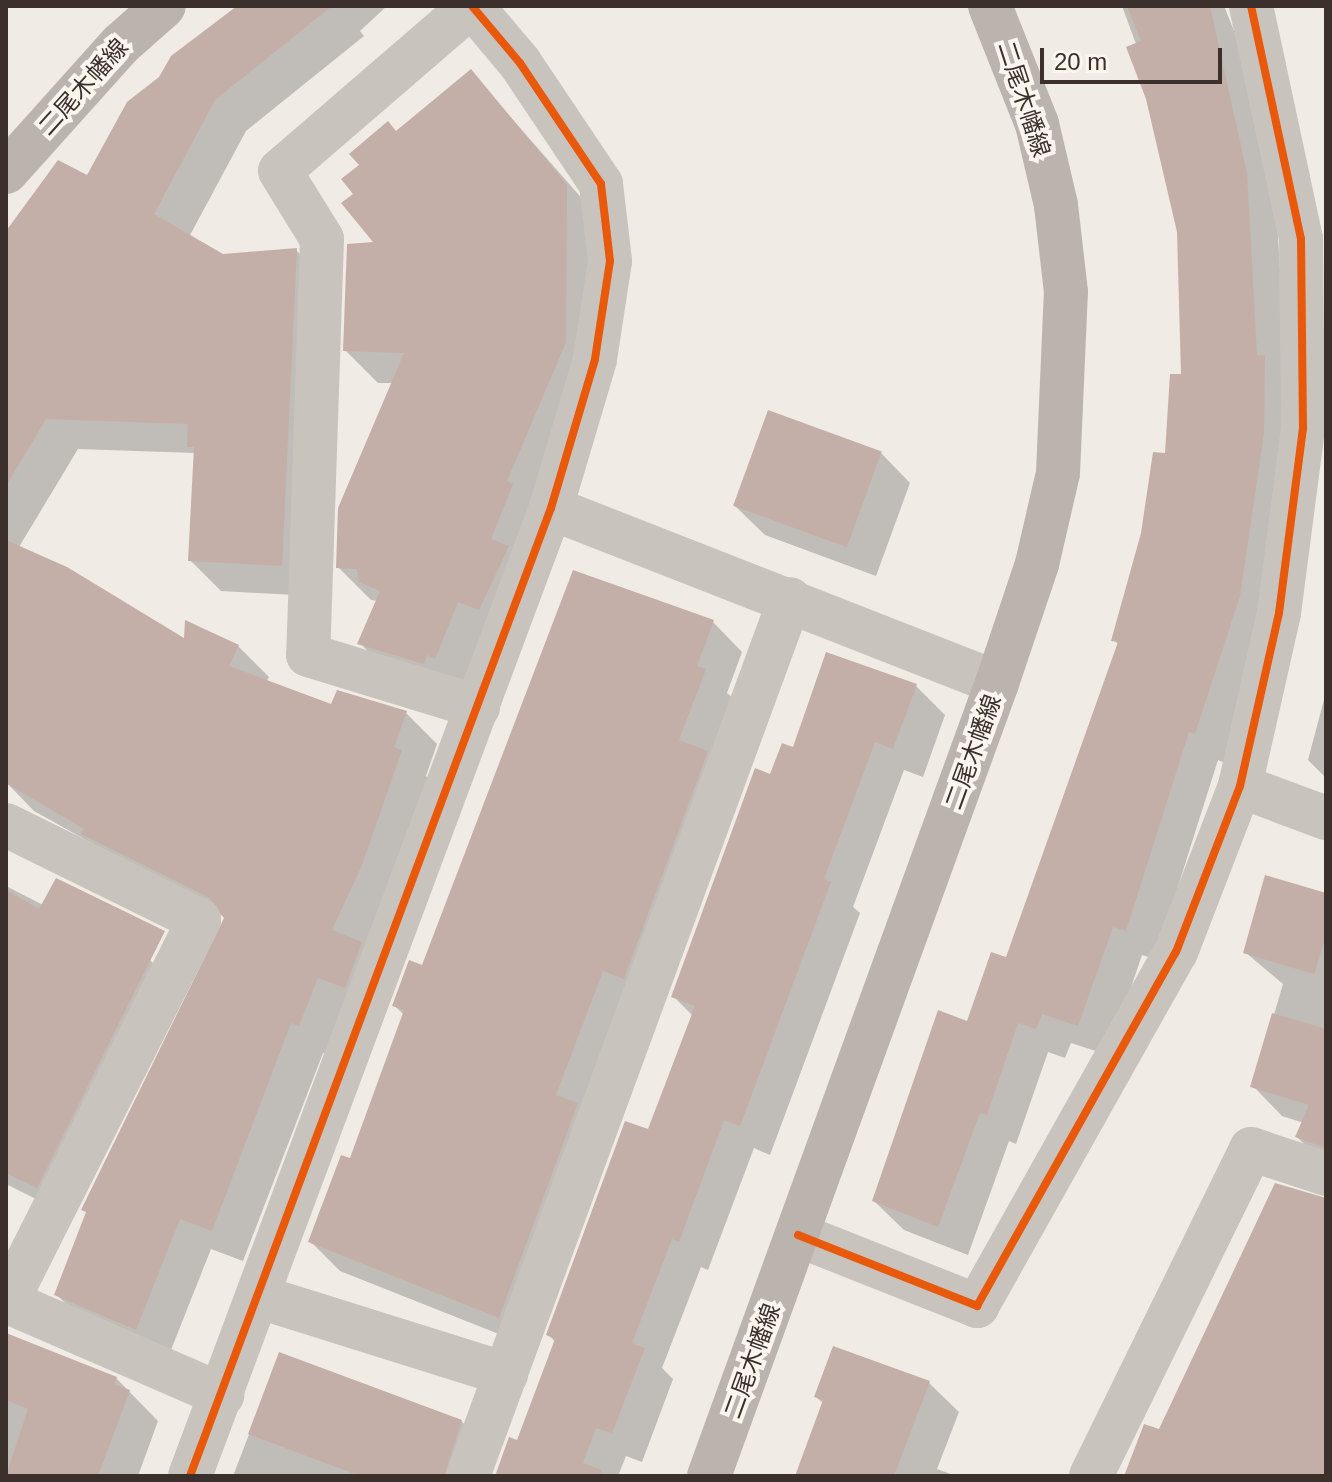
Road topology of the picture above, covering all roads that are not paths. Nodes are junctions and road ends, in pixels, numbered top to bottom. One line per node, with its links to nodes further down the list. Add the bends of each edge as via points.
1 (164, 6): 5 (main road, 二尾木幡線, via 121,44)
2 (472, 6): 6 (street, via 520,63 601,184 610,261 597,345); 9 (street, via 280,171 322,239 308,655)
3 (990, 6): 8 (main road, 二尾木幡線, via 1037,124 1056,205 1066,292 1058,473 1037,564)
4 (1251, 6): 10 (street, via 1301,239 1303,429 1279,613)
5 (6, 172)
6 (551, 508): 7 (street); 9 (street)
7 (790, 599): 8 (street); 17 (street)
8 (997, 683): 14 (main road, 二尾木幡線)
9 (478, 707): 15 (street)
10 (1240, 786): 11 (street); 14 (street, via 1176,952 977,1306)
11 (1326, 818)
12 (6, 825): 16 (street, via 199,920)
13 (1326, 1174): 22 (street, via 1251,1149)
14 (798, 1235): 21 (main road, 二尾木幡線)
15 (260, 1297): 17 (street); 18 (street)
16 (7, 1302): 18 (street)
17 (506, 1374): 20 (street)
18 (222, 1395): 19 (street)
19 (190, 1476)
20 (468, 1476)
21 (709, 1476)
22 (1091, 1476)

